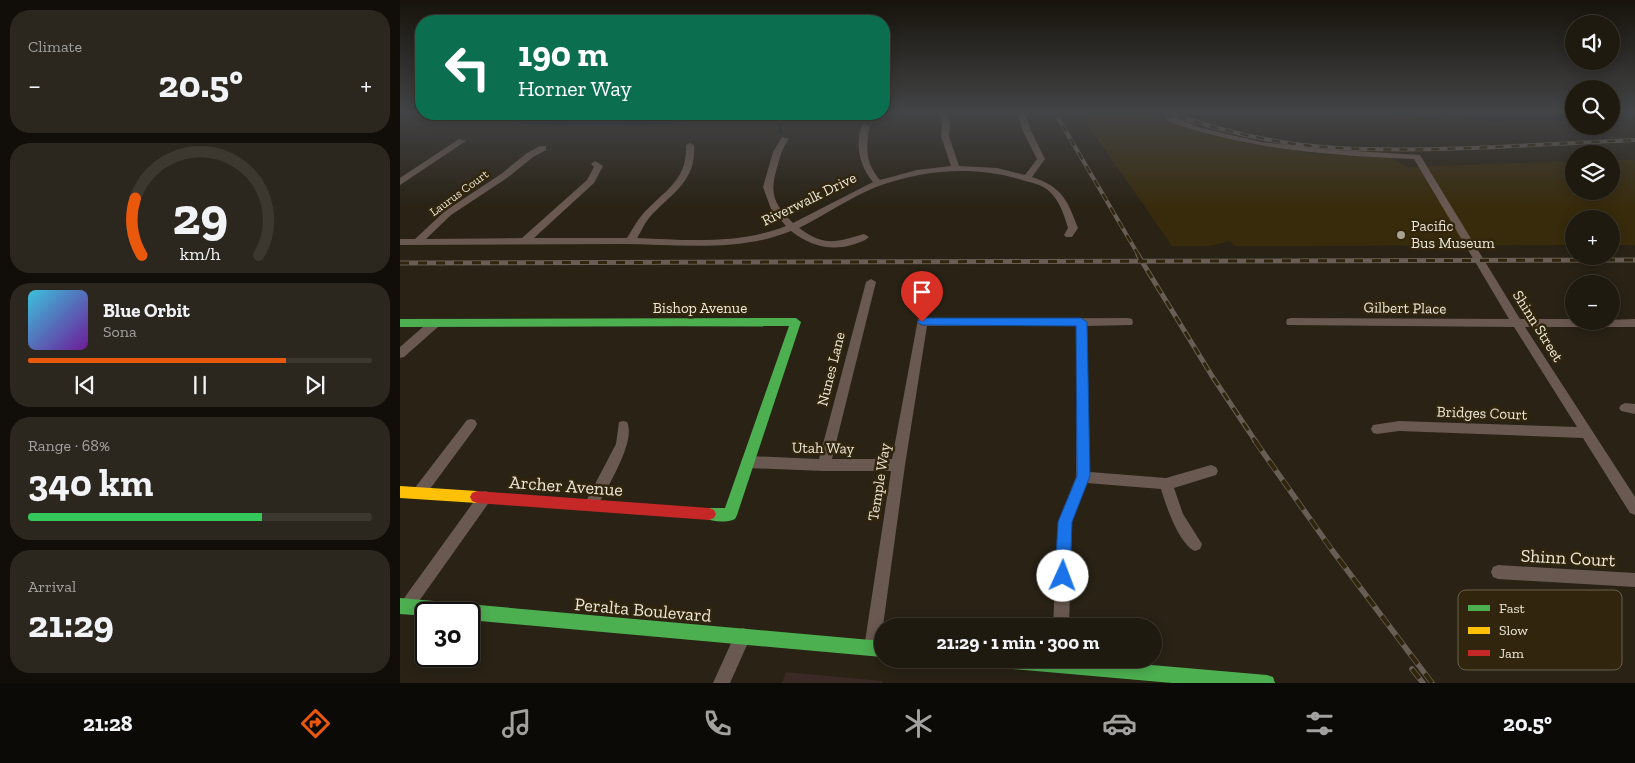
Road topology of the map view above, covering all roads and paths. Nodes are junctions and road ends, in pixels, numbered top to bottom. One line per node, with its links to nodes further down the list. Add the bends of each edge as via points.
1 (459, 143): 12 (street)
2 (781, 143): 14 (street, via 767,187 774,210)
3 (864, 143): 13 (street, via 865,168)
4 (947, 143): 10 (street)
5 (1033, 143): 11 (street, via 1041,159)
6 (1260, 143): 27 (street, Shinn Street, via 1330,153 1417,157)
7 (690, 146): 18 (street, via 692,155 683,180 644,219)
8 (542, 148): 20 (street, Laurus Court, via 448,213)
9 (595, 164): 17 (street, via 599,166 590,181)
10 (956, 169): 11 (street, Riverwalk Drive, via 996,170); 13 (street, Riverwalk Drive, via 919,172)
11 (1028, 178): 15 (street, Riverwalk Drive, via 1051,188 1063,202 1073,228)
12 (400, 182)
13 (878, 183): 14 (street, Riverwalk Drive)
14 (791, 227): 16 (street, via 831,245); 18 (street, Riverwalk Drive, via 763,238 724,243)
15 (1069, 235)
16 (864, 237)
17 (525, 241): 18 (street, Riverwalk Drive); 20 (street, Riverwalk Drive)
18 (630, 241)
19 (400, 242): 20 (street, Riverwalk Drive)
20 (417, 242)
21 (871, 282): 35 (street, Nunes Lane)
22 (1081, 322): 23 (street); 36 (street, Temple Way, via 922,322); 38 (street)
23 (1128, 322)
24 (1291, 322): 27 (street, Gilbert Place)
25 (400, 323): 26 (street, Bishop Avenue)
26 (435, 323): 29 (street); 34 (street, Bishop Avenue, via 796,322)
27 (1518, 324): 28 (street, Gilbert Place); 33 (street, Shinn Street)
28 (1635, 324)
29 (400, 354)
30 (471, 424): 41 (street)
31 (623, 426): 43 (street, via 622,444)
32 (1377, 429): 33 (street, Bridges Court, via 1399,426)
33 (1586, 433): 44 (street, Shinn Street)
34 (748, 462): 35 (street, Utah Way); 45 (street, Bishop Avenue)
35 (824, 465): 36 (street, Utah Way)
36 (898, 465): 50 (street, Temple Way)
37 (1211, 471): 39 (street)
38 (1084, 476): 39 (street); 51 (street, via 1065,522)
39 (1166, 484): 46 (street, via 1177,517)
40 (400, 492): 41 (street, Archer Avenue)
41 (419, 493): 42 (street, Archer Avenue)
42 (485, 497): 43 (street, Archer Avenue); 49 (street)
43 (591, 505): 45 (street, Archer Avenue)
44 (1635, 509)
45 (730, 515)
46 (1195, 544)
47 (1498, 572): 48 (street, Shinn Court)
48 (1635, 580)
49 (404, 606): 52 (street, Peralta Boulevard)
50 (880, 618)
51 (1061, 618)
52 (743, 636): 53 (street, Peralta Boulevard); 55 (street)
53 (874, 648)
54 (1117, 668): 56 (street)
55 (722, 683)
56 (1258, 683)

